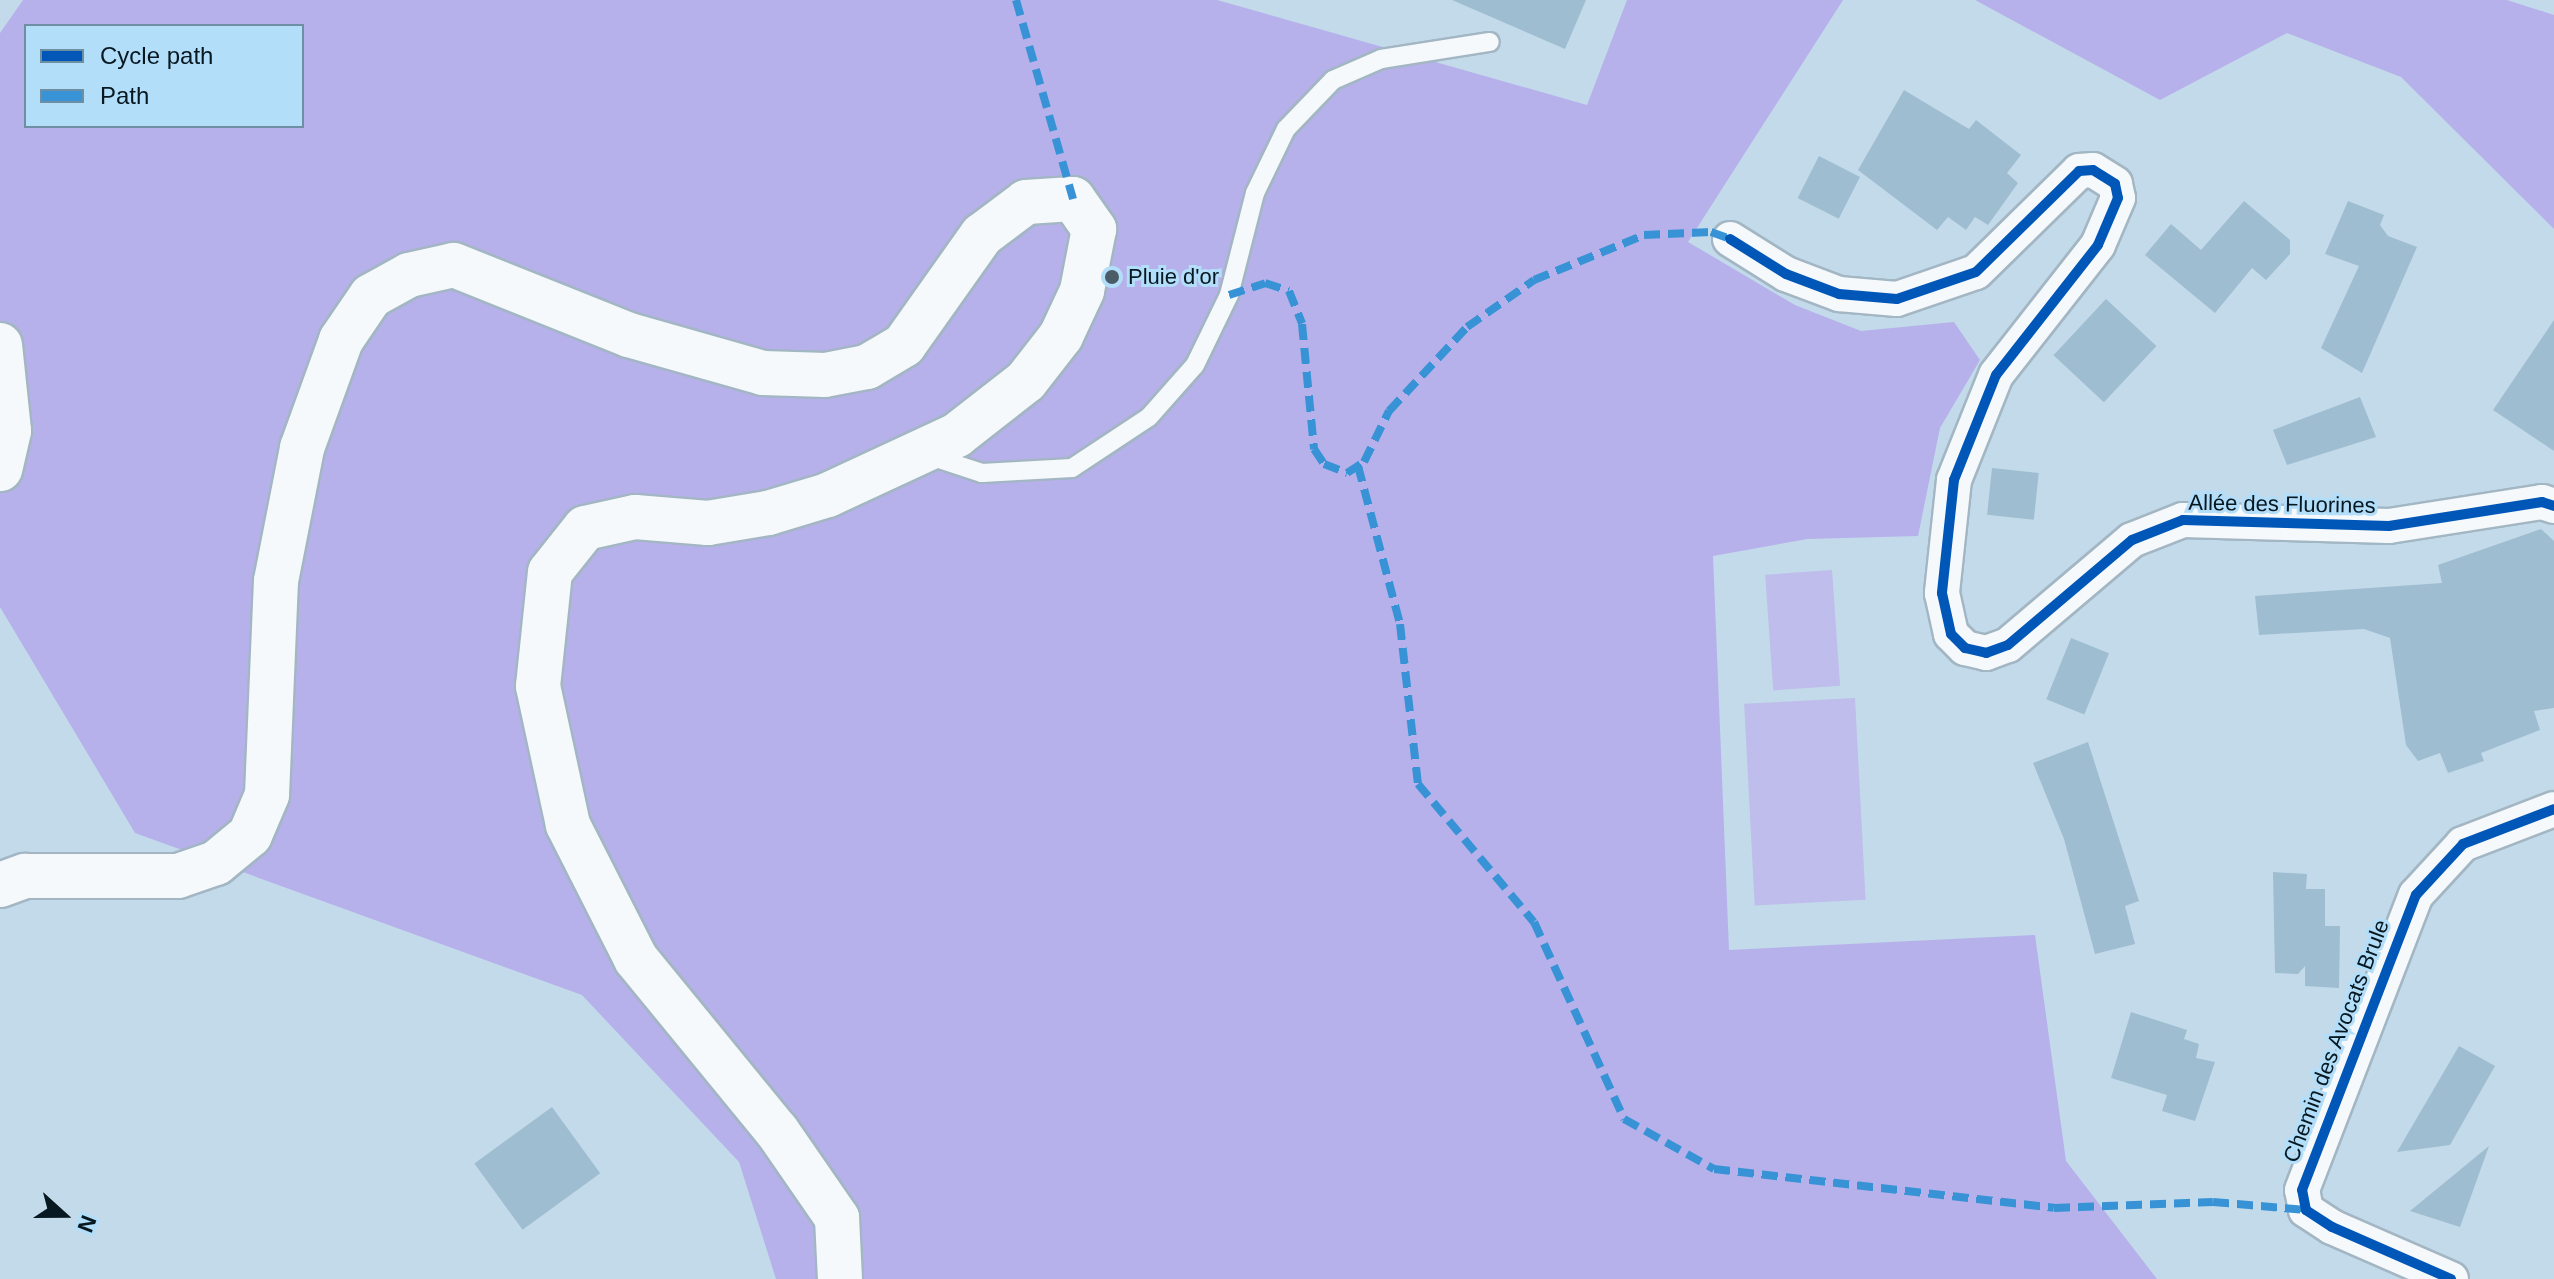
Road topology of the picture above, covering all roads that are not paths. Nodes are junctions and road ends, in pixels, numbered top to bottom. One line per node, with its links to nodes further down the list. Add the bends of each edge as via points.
1 (1490, 42): 4 (lane, via 1357,69 1333,80 1286,129 1255,193 1229,295 1195,365 1149,417 1072,468 982,473)
2 (1730, 239): 6 (street, Allée des Fluorines, via 1786,274 1839,294 1897,299 1976,272 2079,171 2093,170 2115,184 2118,198 2098,245 1996,375 1958,467 1942,593 1951,634 1965,648 1986,653 2008,645 2132,540 2183,520 2389,526 2542,502)
3 (0, 345): 5 (main road, via 9,431)
4 (920, 452): 8 (main road, via 957,435 1026,381 1061,336 1082,291 1094,229 1073,199 1026,202 982,235 904,345 867,367 825,375 763,373 629,335 454,265 409,275 371,296 341,340 302,448 276,581 267,795 250,835 216,863 178,876 25,876); 9 (main road, via 828,495 768,513 708,523 635,517 585,528 560,552 546,595 538,686 568,825 636,959 777,1131 837,1218)
5 (0, 469)
6 (2554, 506)
7 (2554, 809): 10 (street, Chemin des Avocats Brule, via 2463,844 2416,895 2302,1190 2306,1210 2332,1227)
8 (0, 885)
9 (840, 1279)
10 (2451, 1279)

